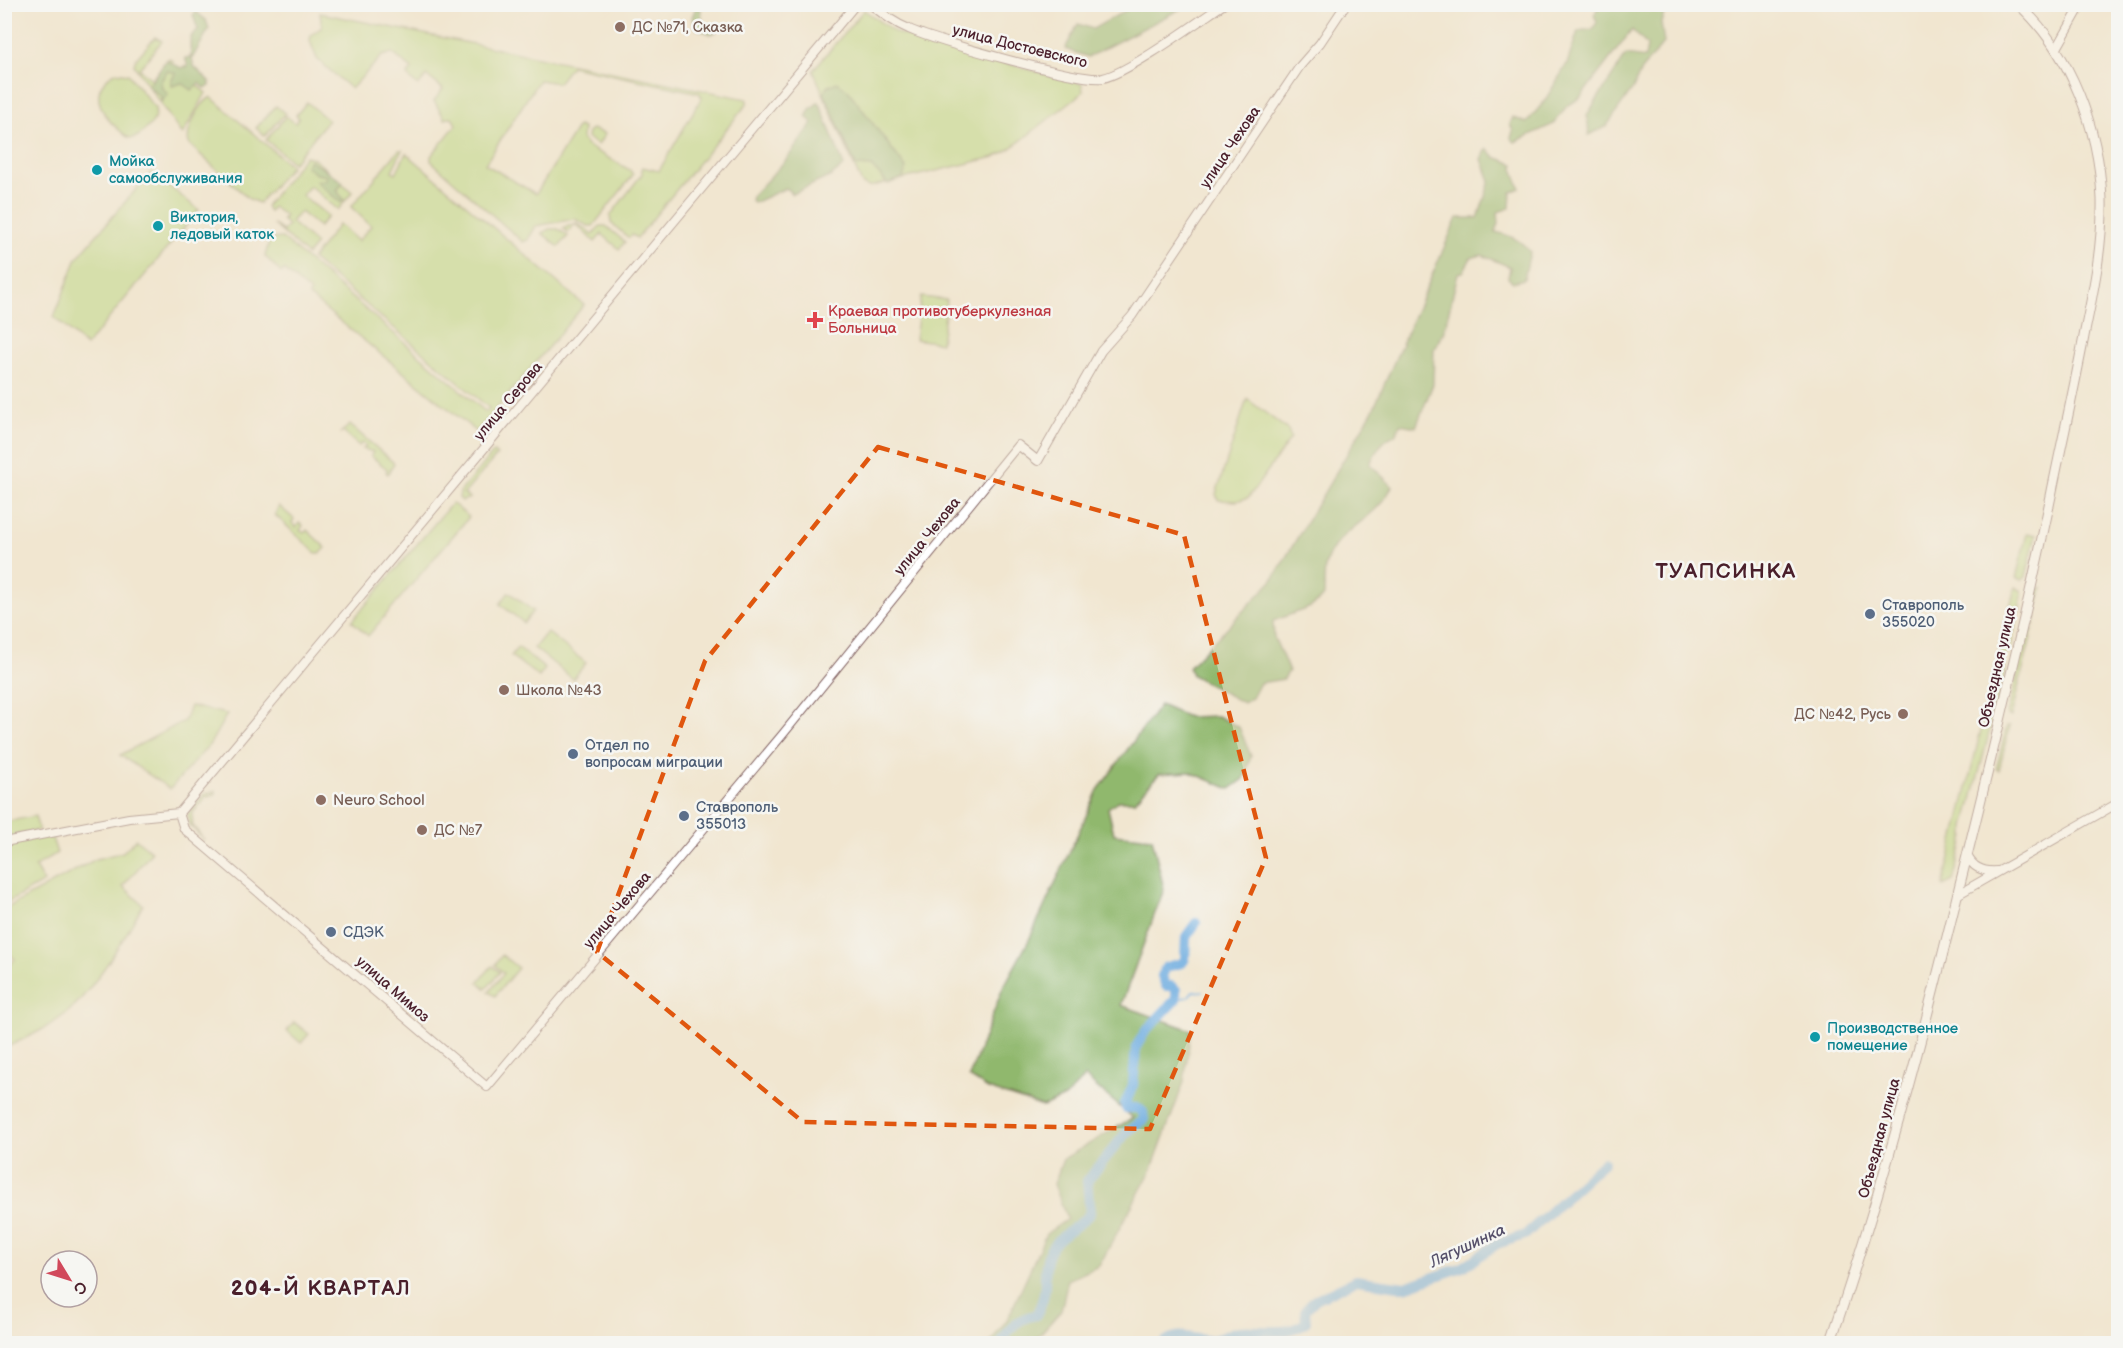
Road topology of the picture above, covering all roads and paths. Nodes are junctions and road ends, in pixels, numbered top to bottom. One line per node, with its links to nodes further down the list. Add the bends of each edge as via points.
1 (856, 4): 9 (street, улица Серова)
2 (870, 4): 3 (main road, улица Достоевского, via 897,24 944,42 1069,74 1102,78 1133,63)
3 (1224, 4)
4 (1346, 4): 14 (street, улица Чехова, via 1132,316 1101,351 1038,461 1018,445 790,726)
5 (2018, 4): 7 (main road, Объездная улица, via 2049,36)
6 (2082, 4): 7 (main road)
7 (2056, 50): 11 (main road, Объездная улица, via 2082,102 2095,146 2101,183 2100,246 2044,532)
8 (2118, 803): 12 (main road)
9 (179, 813): 10 (street, via 129,818); 14 (street, улица Мимоз, via 184,829)
10 (4, 842)
11 (1968, 857): 12 (main road, via 1978,868); 13 (main road, Объездная улица)
12 (1998, 871): 13 (main road)
13 (1958, 895): 15 (main road, Объездная улица, via 1876,1204)
14 (487, 1087)
15 (1830, 1344)

